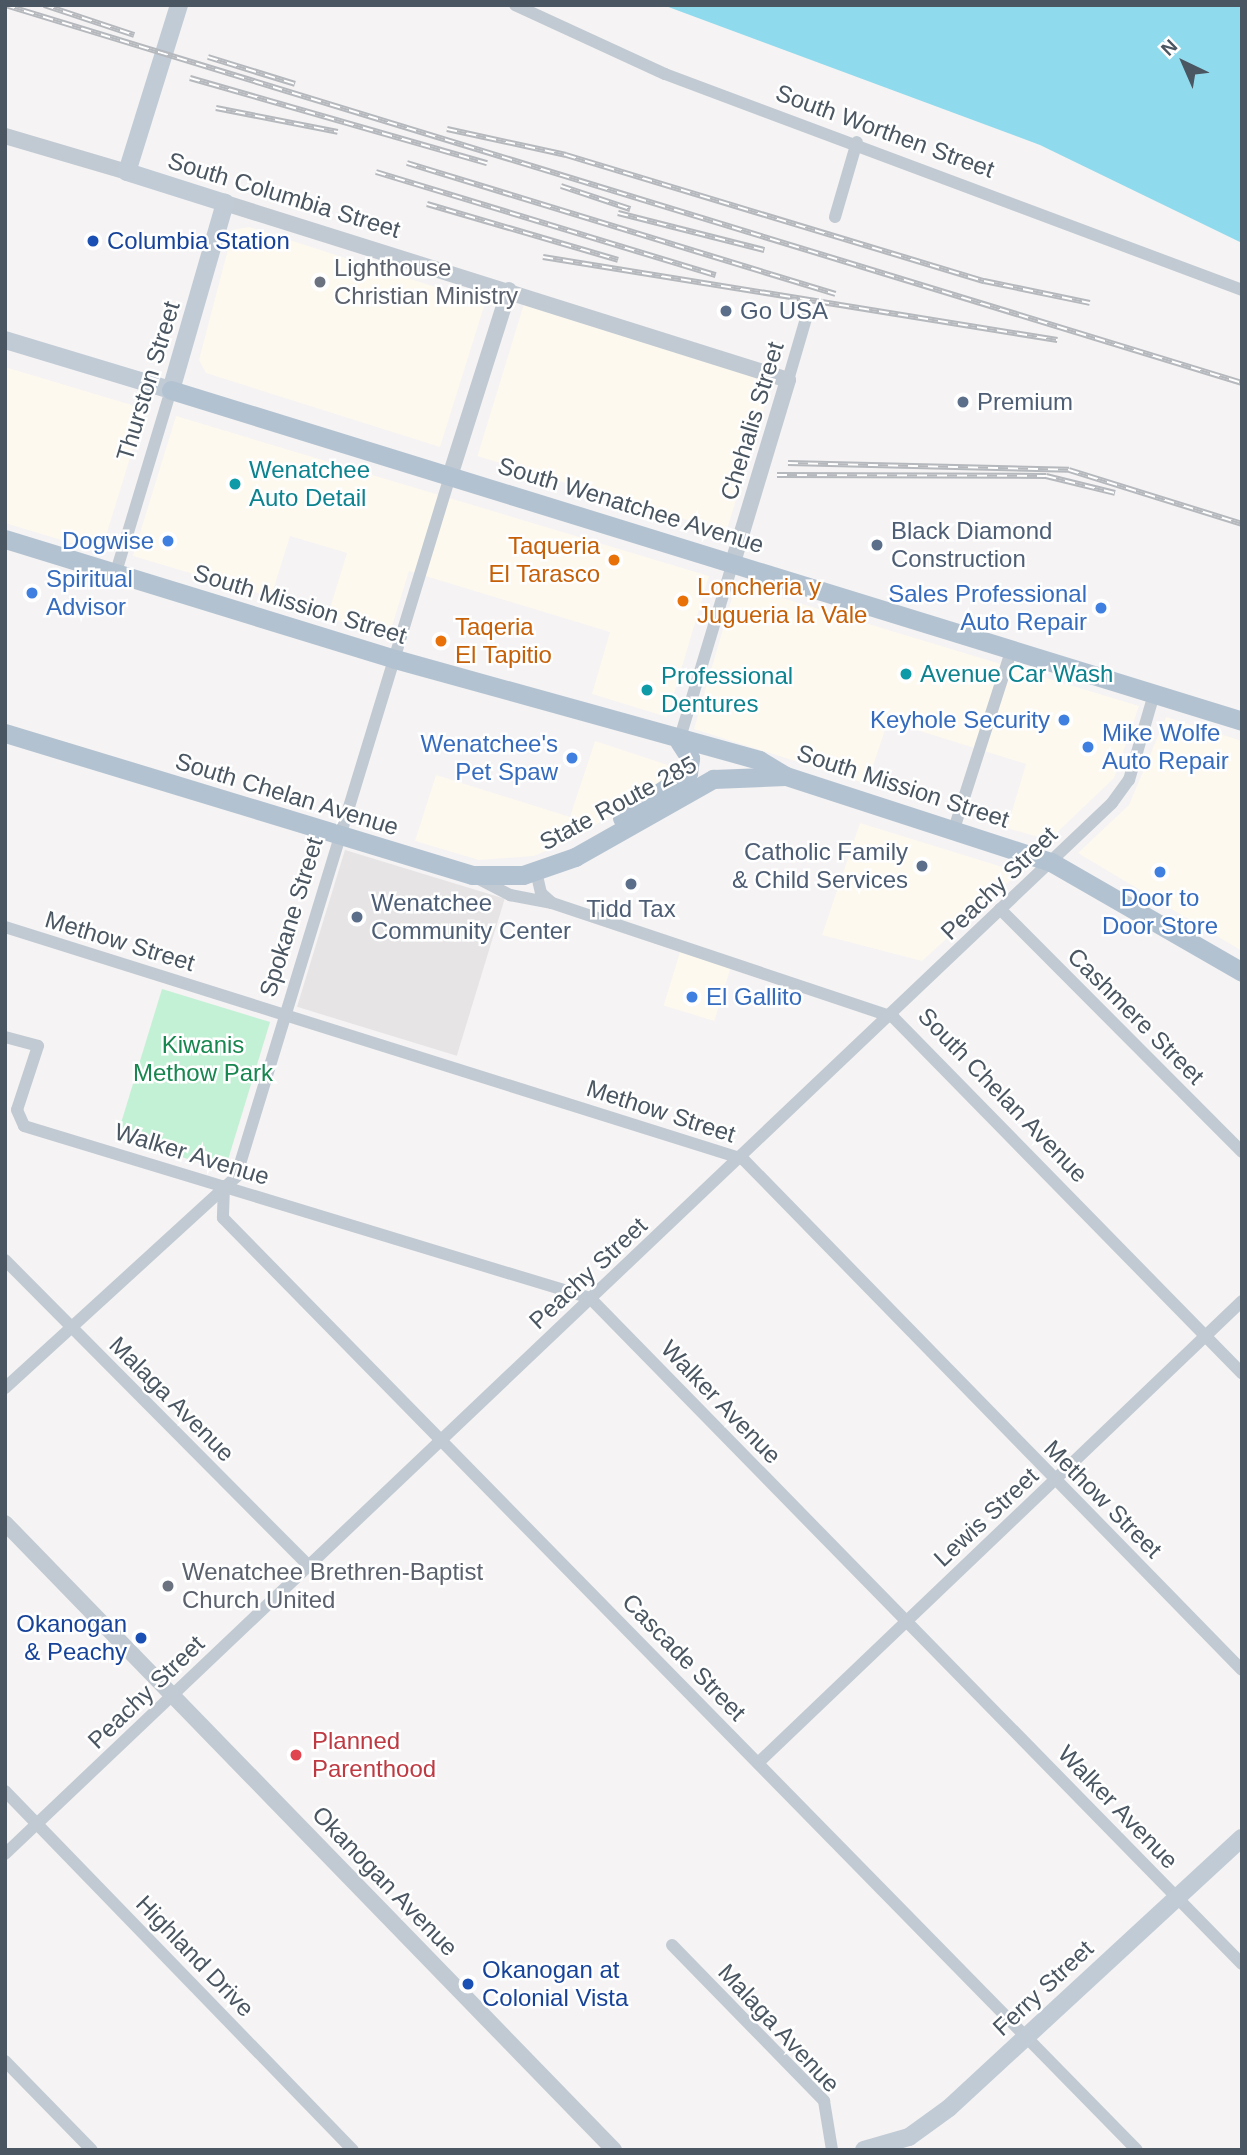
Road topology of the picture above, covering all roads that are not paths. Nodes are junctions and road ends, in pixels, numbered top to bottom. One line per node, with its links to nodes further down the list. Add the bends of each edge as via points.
1 (179, 5): 5 (main road)
2 (515, 5): 4 (street, South Worthen Street, via 665,74)
3 (5, 136): 5 (street, South Columbia Street)
4 (857, 142): 7 (street); 9 (street, South Worthen Street)
5 (127, 172): 6 (main road, South Columbia Street)
6 (225, 203): 8 (street, South Columbia Street); 13 (main road, Thurston Street)
7 (835, 216)
8 (509, 290): 12 (street, South Columbia Street); 14 (street, Spokane Street)
9 (1242, 290)
10 (807, 315): 12 (street, Chehalis Street)
11 (5, 340): 13 (main road, South Wenatchee Avenue)
12 (788, 380): 16 (street, Chehalis Street)
13 (171, 390): 14 (main road, South Wenatchee Avenue); 17 (street, Thurston Street)
14 (450, 475): 16 (main road, South Wenatchee Avenue); 19 (street, Spokane Street)
15 (5, 539): 17 (main road, South Mission Street)
16 (733, 562): 18 (main road, South Wenatchee Avenue); 23 (street, Chehalis Street)
17 (116, 572): 19 (main road, South Mission Street)
18 (1012, 648): 20 (main road, South Wenatchee Avenue); 25 (street)
19 (396, 659): 23 (main road, South Mission Street); 26 (street, Spokane Street)
20 (1154, 694): 21 (main road, South Wenatchee Avenue); 28 (street, Peachy Street, via 1129,780)
21 (1242, 720)
22 (5, 733): 26 (main road, South Chelan Avenue)
23 (679, 741): 24 (main road, South Mission Street, via 759,760); 27 (main road, via 690,758 688,773 626,813)
24 (786, 776): 25 (main road, South Mission Street); 27 (main road, State Route 285, via 737,776 690,786)
25 (954, 829): 28 (main road, South Mission Street)
26 (340, 836): 30 (main road, South Chelan Avenue); 35 (street, Spokane Street)
27 (610, 836): 29 (main road, State Route 285)
28 (1051, 862): 32 (street, Peachy Street); 34 (main road, South Mission Street)
29 (536, 872): 30 (main road, State Route 285); 31 (street, via 541,893)
30 (472, 875): 31 (street, South Chelan Avenue, via 510,895)
31 (552, 903): 36 (street, South Chelan Avenue)
32 (1000, 909): 36 (street, Peachy Street); 38 (street, Cashmere Street)
33 (5, 927): 35 (street, Methow Street)
34 (1242, 972)
35 (285, 1014): 39 (street, Methow Street); 40 (street, Spokane Street, via 236,1177)
36 (892, 1017): 39 (street, Peachy Street); 45 (street, South Chelan Avenue)
37 (5, 1037): 40 (street, Walker Avenue, via 38,1046 19,1119)
38 (1242, 1152)
39 (743, 1159): 42 (street, Peachy Street); 49 (street, Methow Street)
40 (224, 1186): 42 (street, Walker Avenue); 44 (street, Spokane Street); 48 (street, Cascade Street, via 223,1219)
41 (5, 1260): 44 (street, Malaga Avenue)
42 (590, 1298): 48 (street, Peachy Street); 52 (street, Walker Avenue)
43 (1242, 1301): 45 (street, Lewis Street)
44 (71, 1327): 47 (street, Spokane Street); 51 (street, Malaga Avenue)
45 (1205, 1336): 46 (street, South Chelan Avenue); 49 (street, Lewis Street)
46 (1242, 1374)
47 (5, 1388)
48 (443, 1439): 51 (street, Peachy Street); 55 (street, Cascade Street)
49 (1055, 1480): 52 (street, Lewis Street); 53 (street, Methow Street)
50 (5, 1523): 54 (street, Okanogan Avenue)
51 (309, 1566): 54 (street, Peachy Street)
52 (906, 1621): 55 (street, Lewis Street); 60 (street, Walker Avenue)
53 (1242, 1670)
54 (173, 1695): 57 (street, Peachy Street); 67 (street, Okanogan Avenue)
55 (758, 1763): 63 (street, Cascade Street)
56 (5, 1791): 57 (street, Highland Drive)
57 (37, 1824): 59 (street, Peachy Street); 66 (street, Highland Drive)
58 (1242, 1838): 60 (main road, Ferry Street)
59 (5, 1854)
60 (1177, 1898): 62 (street, Walker Avenue); 63 (main road, Ferry Street)
61 (672, 1945): 68 (street, Malaga Avenue, via 824,2101)
62 (1242, 1964)
63 (1026, 2037): 69 (main road, Ferry Street, via 909,2137); 70 (street, Cascade Street)
64 (5, 2061): 65 (street)
65 (92, 2150)
66 (354, 2150)
67 (614, 2150)
68 (832, 2150)
69 (864, 2150)
70 (1137, 2150)

